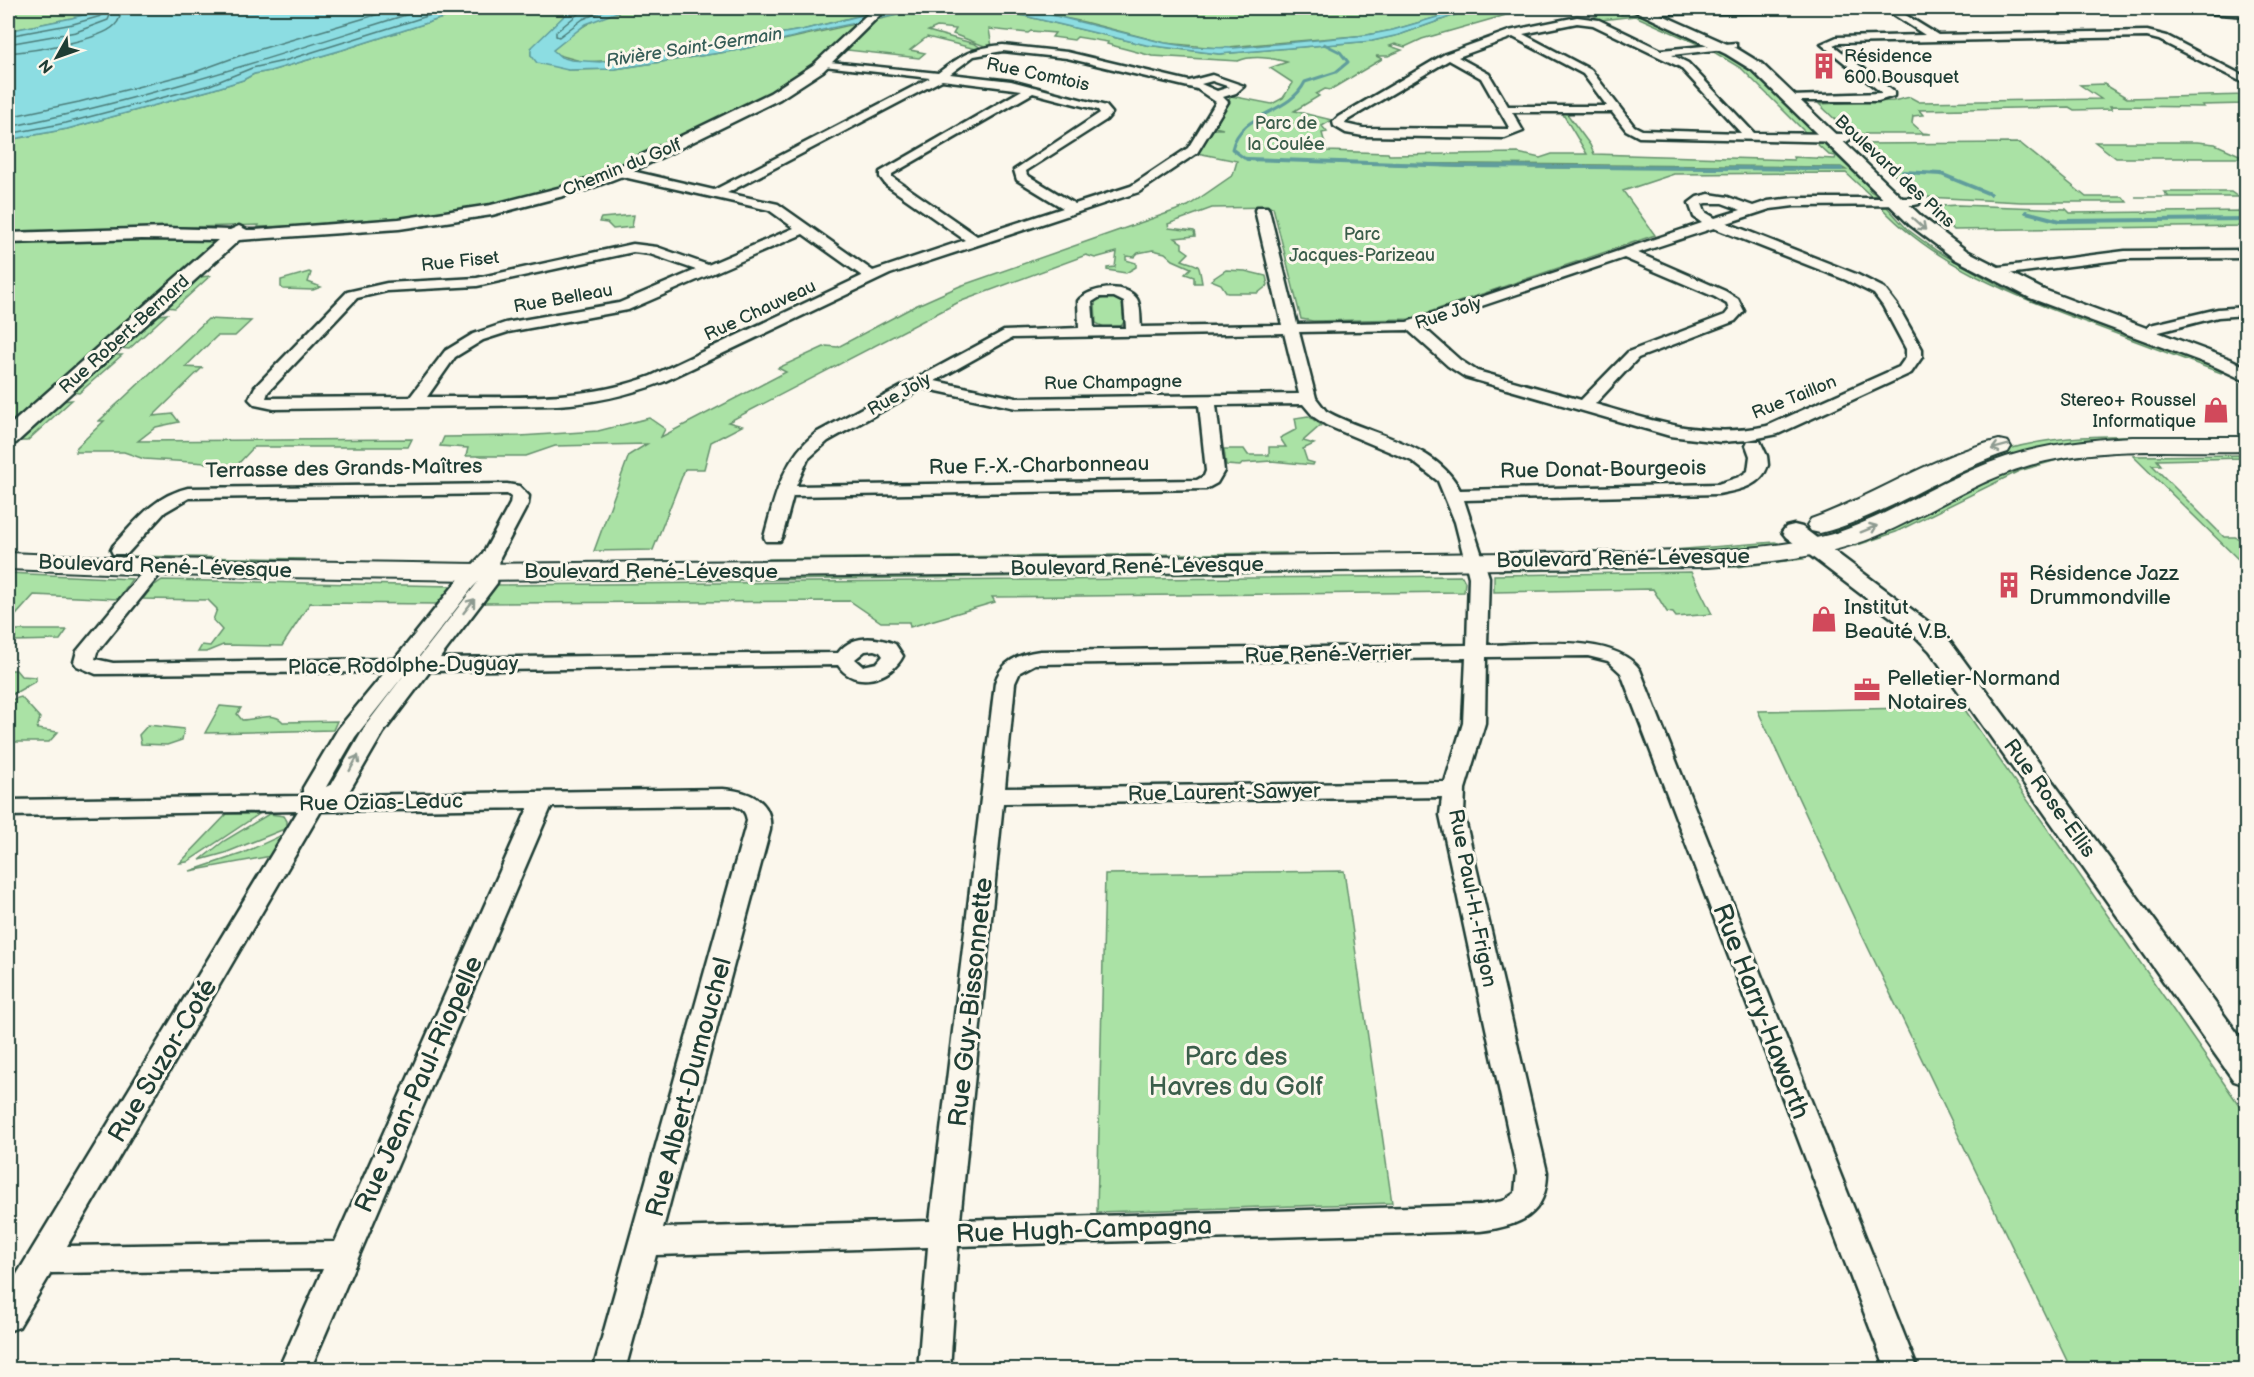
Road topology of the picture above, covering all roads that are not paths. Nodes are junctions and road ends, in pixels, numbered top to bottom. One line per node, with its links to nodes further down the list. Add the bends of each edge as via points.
1 (881, 8): 13 (street, Chemin du Golf)
2 (1705, 8): 3 (street); 6 (street)
3 (1779, 8)
4 (1888, 8): 9 (street)
5 (2194, 8): 7 (street)
6 (1645, 9): 10 (street, Boulevard des Pins)
7 (2245, 13)
8 (1513, 33): 11 (street, via 1588,20); 12 (street); 21 (street, via 1584,69)
9 (1936, 38): 15 (street, via 2147,34 2163,38); 19 (street, via 1829,41 1828,46 1890,94 1878,98)
10 (1726, 45): 11 (street); 19 (street, Boulevard des Pins)
11 (1662, 53): 22 (street, via 1687,68)
12 (1449, 56): 20 (street, via 1485,76); 20 (street, via 1342,119 1340,126 1350,131 1515,132 1517,129)
13 (824, 63): 14 (street, Rue Comtois); 24 (street, Chemin du Golf, via 761,104)
14 (942, 76): 16 (street, via 968,55 1000,48 1067,55); 17 (street, Rue Comtois); 25 (street)
15 (2247, 81)
16 (1189, 84): 18 (street); 18 (street, via 1212,78 1239,86)
17 (1033, 89): 28 (street, Rue Comtois, via 1095,105 1106,113 1020,170 1021,177); 35 (street, via 886,174 890,182)
18 (1216, 95): 28 (street, Rue Chauveau, via 1222,104 1193,150 1134,189)
19 (1799, 99): 23 (street, Boulevard des Pins)
20 (1505, 109): 21 (street)
21 (1615, 109): 22 (street, via 1635,131)
22 (1750, 136): 23 (street)
23 (1838, 137): 26 (street, Boulevard des Pins); 27 (street, Boulevard des Pins)
24 (619, 172): 25 (street); 33 (street, Chemin du Golf, via 553,195 483,212 392,225)
25 (717, 193): 32 (street, via 773,207)
26 (1896, 201): 27 (street, Rue Joly); 30 (street, Rue Joly, via 1788,202); 39 (street, Boulevard des Pins, one-way to 39, via 1936,239)
27 (1914, 201): 39 (street, Boulevard des Pins)
28 (1073, 209): 35 (street, Rue Chauveau)
29 (1262, 210): 44 (street)
30 (1752, 210): 31 (street, Rue Joly); 31 (street, via 1717,198 1697,202 1699,214)
31 (1713, 223): 36 (street, Rue Joly); 54 (street, Rue Taillon, via 1879,291 1913,346 1911,362 1902,372 1824,407 1772,430 1745,436 1680,433)
32 (804, 229): 38 (street, Rue Belleau); 40 (street)
33 (238, 233): 34 (street, Chemin du Golf); 56 (street, Rue Robert-Bernard)
34 (8, 238)
35 (975, 241): 40 (street, Rue Chauveau)
36 (1625, 253): 42 (street, Rue Joly); 54 (street, via 1720,294 1733,302 1737,311 1728,319 1633,355)
37 (2247, 254): 39 (street, via 2125,255)
38 (709, 270): 50 (street, Rue Fiset, via 652,250 628,248 477,282 360,292 340,304); 53 (street, Rue Belleau, via 616,309 505,328 472,339 450,354)
39 (2000, 271): 43 (street, Boulevard des Pins); 48 (street, Boulevard des Pins, via 2055,300)
40 (872, 277): 53 (street, Rue Chauveau, via 657,379 625,390 576,399)
41 (2247, 311): 43 (street, via 2218,313)
42 (1411, 325): 44 (street, Rue Joly); 54 (street, Rue Taillon, via 1471,374)
43 (2155, 328): 47 (street, Boulevard des Pins)
44 (1290, 329): 45 (street, Rue Joly); 51 (street)
45 (1134, 331): 46 (street, Rue Joly); 46 (street, via 1131,301 1125,295 1106,293 1087,298)
46 (1087, 332): 49 (street, Rue Joly, via 1009,334)
47 (2247, 362)
48 (2247, 375)
49 (921, 382): 52 (street, Rue Champagne, via 1016,403); 59 (street, Rue Joly, via 808,447 793,467)
50 (257, 399): 53 (street, Rue Chauveau, via 274,404)
51 (1308, 399): 52 (street, Rue Champagne); 60 (street, Rue Paul-H.-Frigon, via 1332,421 1432,466 1442,474)
52 (1207, 401): 59 (street, Rue F.-X.-Charbonneau, via 1215,471 1211,479 1200,484)
53 (415, 402)
54 (1584, 406)
55 (2247, 431): 62 (main road, Boulevard René-Lévesque, one-way to 62, via 2092,433 2024,441 1977,454)
56 (8, 438)
57 (2247, 444): 62 (main road, Boulevard René-Lévesque, one-way to 57, via 1866,531 1978,476 2034,456 2092,447)
58 (1754, 445): 60 (street, Rue Donat-Bourgeois, via 1761,464 1757,472 1747,480 1718,489)
59 (787, 491): 61 (street, Rue Joly)
60 (1453, 495): 65 (street, Rue Paul-H.-Frigon)
61 (773, 537)
62 (1804, 539): 65 (main road, Boulevard René-Lévesque, via 1769,554 1708,559); 83 (street, Rue Rose-Ellis, via 1939,645)
63 (8, 547): 64 (main road, Boulevard René-Lévesque)
64 (120, 549): 68 (main road, Boulevard René-Lévesque); 68 (street, Terrasse des Grands-Maîtres, via 158,507 188,493 513,490 520,496 519,504)
65 (1473, 554): 68 (main road, Boulevard René-Lévesque); 70 (street, Rue Paul-H.-Frigon, via 1479,577)
66 (8, 561): 67 (main road, Boulevard René-Lévesque)
67 (157, 567): 68 (main road, Boulevard René-Lévesque); 75 (street, Place Rodolphe-Duguay, via 87,651 84,662 88,666 113,669)
68 (486, 567): 69 (street, via 487,583)
69 (442, 627): 74 (street); 75 (street)
70 (1477, 651): 71 (street, Rue René-Verrier); 72 (street, Rue René-Verrier, via 1588,650); 77 (street, Rue Paul-H.-Frigon, via 1474,723)
71 (1040, 657): 78 (street, Rue Guy-Bissonnette, via 1017,664 1006,677)
72 (1615, 657): 93 (street, Rue Harry-Haworth, via 1630,670)
73 (845, 659): 74 (street, Place Rodolphe-Duguay)
74 (424, 664): 75 (street, Place Rodolphe-Duguay); 76 (street)
75 (401, 665): 76 (street)
76 (385, 700): 80 (street, via 374,730 340,789)
77 (1454, 789): 78 (street, Rue Laurent-Sawyer); 84 (street, Rue Paul-H.-Frigon, via 1453,819 1532,1172 1533,1185)
78 (993, 796): 85 (street, Rue Guy-Bissonnette)
79 (543, 799): 80 (street, Rue Ozias-Leduc); 81 (street, Rue Ozias-Leduc, via 723,797); 87 (street, Rue Jean-Paul-Riopelle)
80 (314, 803): 82 (street, Rue Ozias-Leduc); 88 (street, Rue Suzor-Coté)
81 (753, 804): 86 (street, Rue Albert-Dumouchel, via 759,825)
82 (8, 808)
83 (2247, 1071)
84 (1521, 1208): 85 (street, Rue Hugh-Campagna, via 1507,1215 1480,1218)
85 (944, 1233): 86 (street, Rue Hugh-Campagna); 92 (street, Rue Guy-Bissonnette)
86 (646, 1242): 91 (street, Rue Albert-Dumouchel)
87 (344, 1255): 88 (street); 90 (street, Rue Jean-Paul-Riopelle)
88 (41, 1260): 89 (street, Rue Suzor-Coté)
89 (8, 1317)
90 (294, 1370)
91 (609, 1370)
92 (934, 1370)
93 (1902, 1370)

